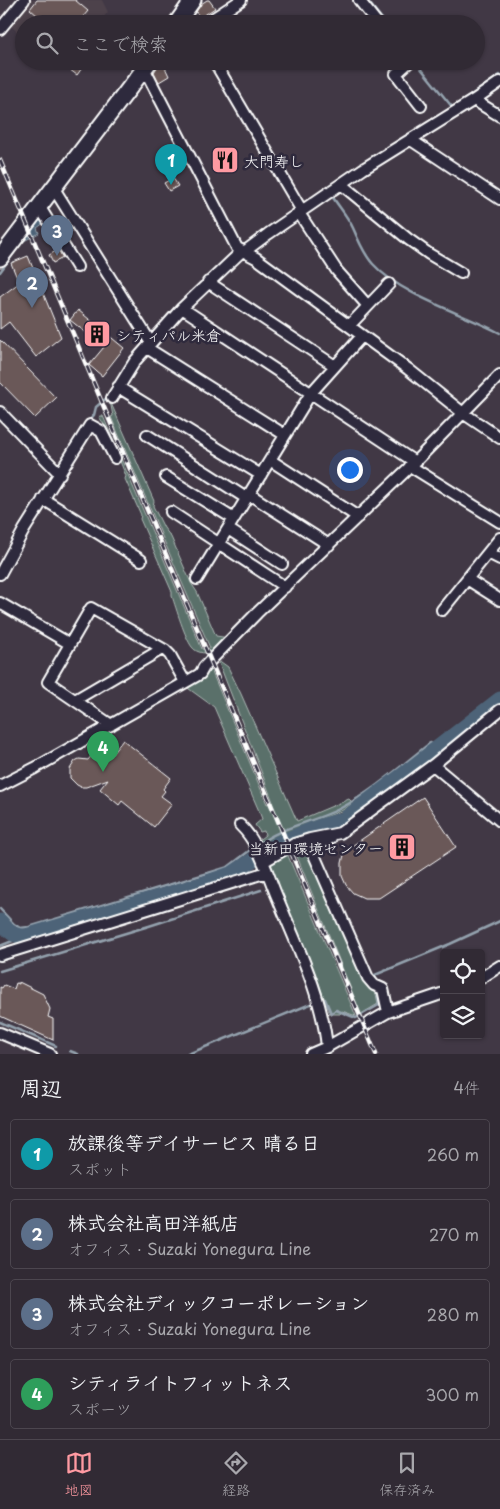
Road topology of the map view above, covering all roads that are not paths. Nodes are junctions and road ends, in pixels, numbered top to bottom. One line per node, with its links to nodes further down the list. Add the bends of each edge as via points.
1 (24, 0): 8 (street)
2 (193, 0): 5 (main road)
3 (241, 0): 6 (street)
4 (359, 0): 7 (street)
5 (185, 15)
6 (218, 15)
7 (371, 15)
8 (0, 30)
9 (143, 70): 19 (main road)
10 (149, 70): 23 (street, via 237,248)
11 (219, 70): 21 (street)
12 (400, 70): 15 (street, via 396,74)
13 (500, 82): 14 (street)
14 (474, 100): 16 (street); 17 (street)
15 (421, 106)
16 (500, 116)
17 (411, 140): 18 (street); 20 (street)
18 (340, 184): 21 (street); 26 (street, via 408,239)
19 (56, 192): 22 (main road); 33 (street)
20 (500, 199)
21 (300, 210): 23 (street); 29 (street, via 337,271)
22 (41, 211): 24 (main road); 25 (street)
23 (243, 251): 27 (street); 31 (street)
24 (0, 258)
25 (77, 268)
26 (461, 273)
27 (208, 282): 30 (street); 34 (street)
28 (389, 284): 29 (street)
29 (368, 306): 31 (street)
30 (182, 308): 33 (street); 37 (street)
31 (349, 326): 32 (street)
32 (362, 336): 34 (street); 40 (street)
33 (149, 346): 36 (street); 42 (street)
34 (335, 366): 37 (street)
35 (500, 375): 40 (street)
36 (118, 387): 38 (street); 48 (street)
37 (311, 393): 42 (street); 46 (street)
38 (112, 398)
39 (0, 412): 47 (street)
40 (463, 413): 43 (street); 46 (street)
41 (147, 435): 50 (street)
42 (285, 435): 45 (street)
43 (500, 438)
44 (114, 458): 47 (street, via 101,431 90,425)
45 (270, 460): 48 (street); 53 (street)
46 (412, 464): 53 (street); 55 (street)
47 (58, 472): 51 (street)
48 (261, 475): 50 (street)
49 (166, 477): 54 (street)
50 (248, 496): 54 (street); 59 (street)
51 (43, 500): 61 (street); 64 (street)
52 (171, 512): 58 (street)
53 (358, 516): 59 (street)
54 (234, 518): 56 (street)
55 (500, 522)
56 (228, 528): 58 (street); 63 (street)
57 (500, 538): 60 (street)
58 (218, 544): 66 (street); 67 (street)
59 (329, 544): 67 (street)
60 (488, 553): 62 (street); 65 (street)
61 (141, 560)
62 (500, 560)
63 (282, 564)
64 (0, 574)
65 (467, 579): 68 (street); 70 (street)
66 (197, 580)
67 (285, 587): 73 (street, via 200,674)
68 (500, 600)
69 (0, 603): 71 (street)
70 (442, 610)
71 (70, 644): 72 (street, via 91,608); 74 (street, via 48,682)
72 (162, 649): 73 (street, via 170,655); 74 (street)
73 (185, 682): 76 (street)
74 (74, 700): 76 (street)
75 (500, 710): 77 (street)
76 (110, 725): 78 (street)
77 (430, 767): 79 (street); 81 (street)
78 (0, 786)
79 (500, 821)
80 (240, 825): 82 (street, via 250,834)
81 (340, 833): 82 (street, via 294,844); 88 (street, via 312,848 368,978 383,989)
82 (262, 861): 83 (street)
83 (267, 872): 84 (street); 90 (street, via 308,971 325,1026)
84 (0, 956)
85 (500, 966): 86 (street)
86 (485, 975)
87 (440, 993): 88 (street)
88 (388, 1012): 90 (street)
89 (0, 1033): 91 (street)
90 (327, 1047): 92 (street)
91 (50, 1054)
92 (311, 1054)

